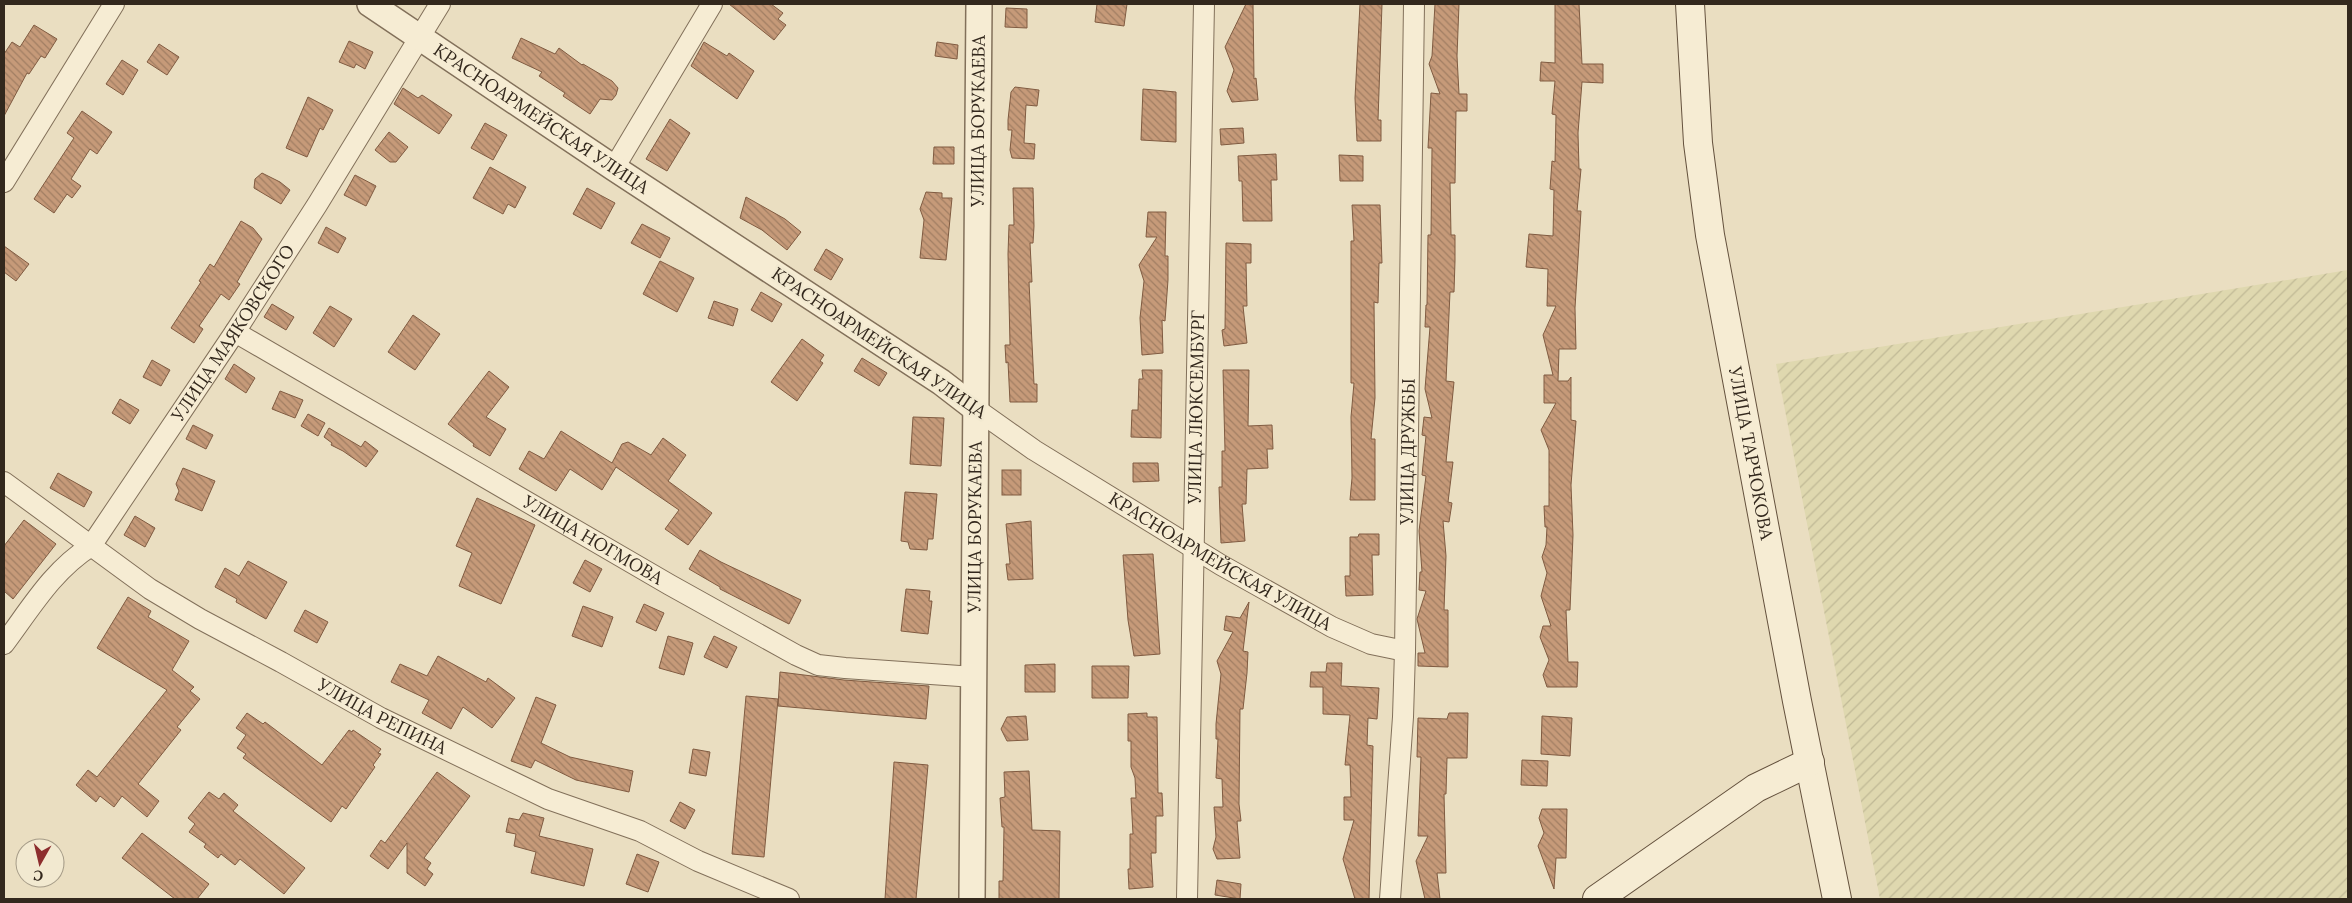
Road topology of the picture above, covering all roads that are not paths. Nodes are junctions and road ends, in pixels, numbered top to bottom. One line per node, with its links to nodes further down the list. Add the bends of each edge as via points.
1 (114, 4): 11 (street)
2 (370, 4): 9 (street, КРАСНОАРМЕЙСКАЯ УЛИЦА)
3 (440, 4): 9 (street, УЛИЦА МАЯКОВСКОГО)
4 (712, 4): 10 (street)
5 (979, 4): 13 (street, УЛИЦА БОРУКАЕВА)
6 (1204, 4): 16 (street, УЛИЦА ЛЮКСЕМБУРГ)
7 (1414, 4): 18 (street, УЛИЦА ДРУЖБЫ)
8 (1690, 4): 20 (main road, УЛИЦА ТАРЧОКОВА, via 1698,143 1710,235)
9 (418, 36): 10 (street, КРАСНОАРМЕЙСКАЯ УЛИЦА); 12 (street, УЛИЦА МАЯКОВСКОГО, via 317,205)
10 (614, 168): 13 (street, КРАСНОАРМЕЙСКАЯ УЛИЦА, via 941,382)
11 (4, 182)
12 (235, 332): 15 (street, УЛИЦА МАЯКОВСКОГО); 19 (street, УЛИЦА НОГМОВА, via 796,655 818,664 845,668)
13 (976, 409): 16 (street, КРАСНОАРМЕЙСКАЯ УЛИЦА, via 1034,450); 19 (street, УЛИЦА БОРУКАЕВА)
14 (4, 482): 15 (street, УЛИЦА РЕПИНА)
15 (91, 546): 17 (street, УЛИЦА МАЯКОВСКОГО, via 71,559 46,586); 21 (street, УЛИЦА РЕПИНА, via 150,589 200,619 381,718 548,799 640,831 698,861)
16 (1193, 548): 18 (street, КРАСНОАРМЕЙСКАЯ УЛИЦА, via 1332,627 1371,644); 23 (street, УЛИЦА ЛЮКСЕМБУРГ)
17 (4, 644)
18 (1405, 651): 24 (street, УЛИЦА ДРУЖБЫ)
19 (974, 677): 22 (street, УЛИЦА БОРУКАЕВА)
20 (1810, 762): 25 (main road, via 1756,788); 26 (main road, УЛИЦА ТАРЧОКОВА)
21 (789, 899)
22 (972, 899)
23 (1187, 899)
24 (1390, 899)
25 (1597, 899)
26 (1837, 899)

